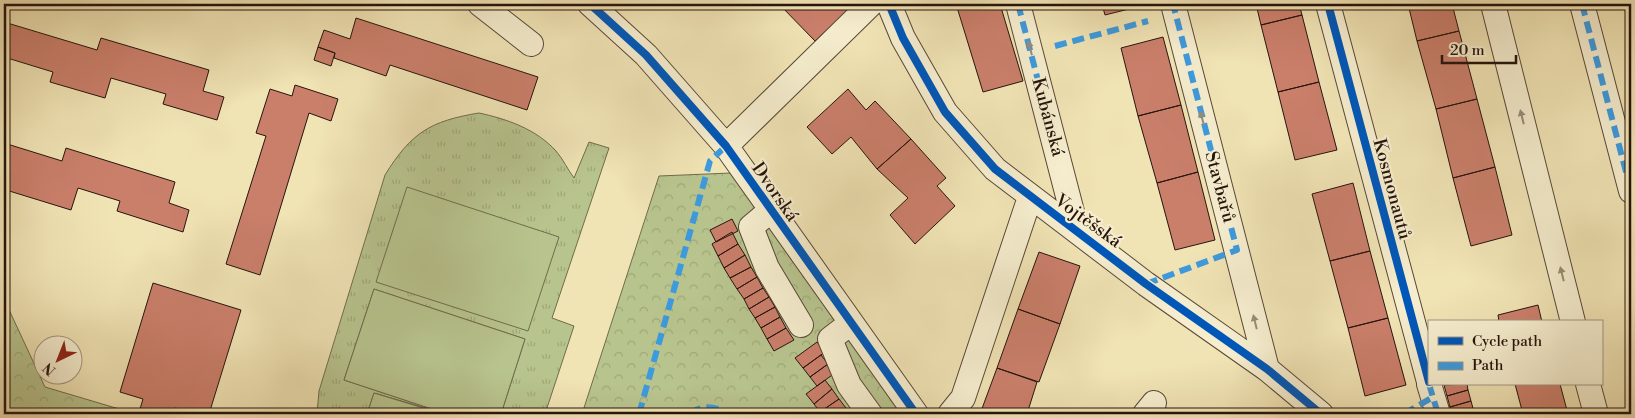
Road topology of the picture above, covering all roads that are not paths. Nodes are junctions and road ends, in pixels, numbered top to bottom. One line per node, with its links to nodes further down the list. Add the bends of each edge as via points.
1 (480, 4): 10 (street)
2 (870, 4): 11 (street)
3 (889, 4): 13 (street, Vojtěšská, via 903,38 945,112 995,169)
4 (1018, 4): 15 (street, Kubánská, one-way to 4)
5 (1173, 4): 19 (street, Stavbařů, one-way to 5)
6 (1328, 4): 20 (street, Kosmonautů)
7 (1493, 4): 16 (street, one-way to 7)
8 (1582, 4): 12 (street)
9 (595, 5): 11 (street, Dvorská, via 646,55)
10 (531, 44)
11 (726, 146): 14 (street, Dvorská)
12 (1631, 191)
13 (1030, 197): 15 (street, Vojtěšská); 25 (street, via 963,398)
14 (770, 211): 17 (street, Dvorská); 18 (street, via 751,227 767,268)
15 (1077, 231): 19 (street, Vojtěšská)
16 (1572, 320)
17 (851, 324): 23 (street, via 830,339 849,385); 24 (street, Dvorská)
18 (801, 325)
19 (1267, 369): 26 (street, Vojtěšská)
20 (1428, 379)
21 (1430, 386): 27 (street, Kosmonautů)
22 (1589, 386): 28 (street)
23 (870, 414)
24 (916, 414)
25 (950, 414)
26 (1321, 414)
27 (1438, 414)
28 (1596, 414)

